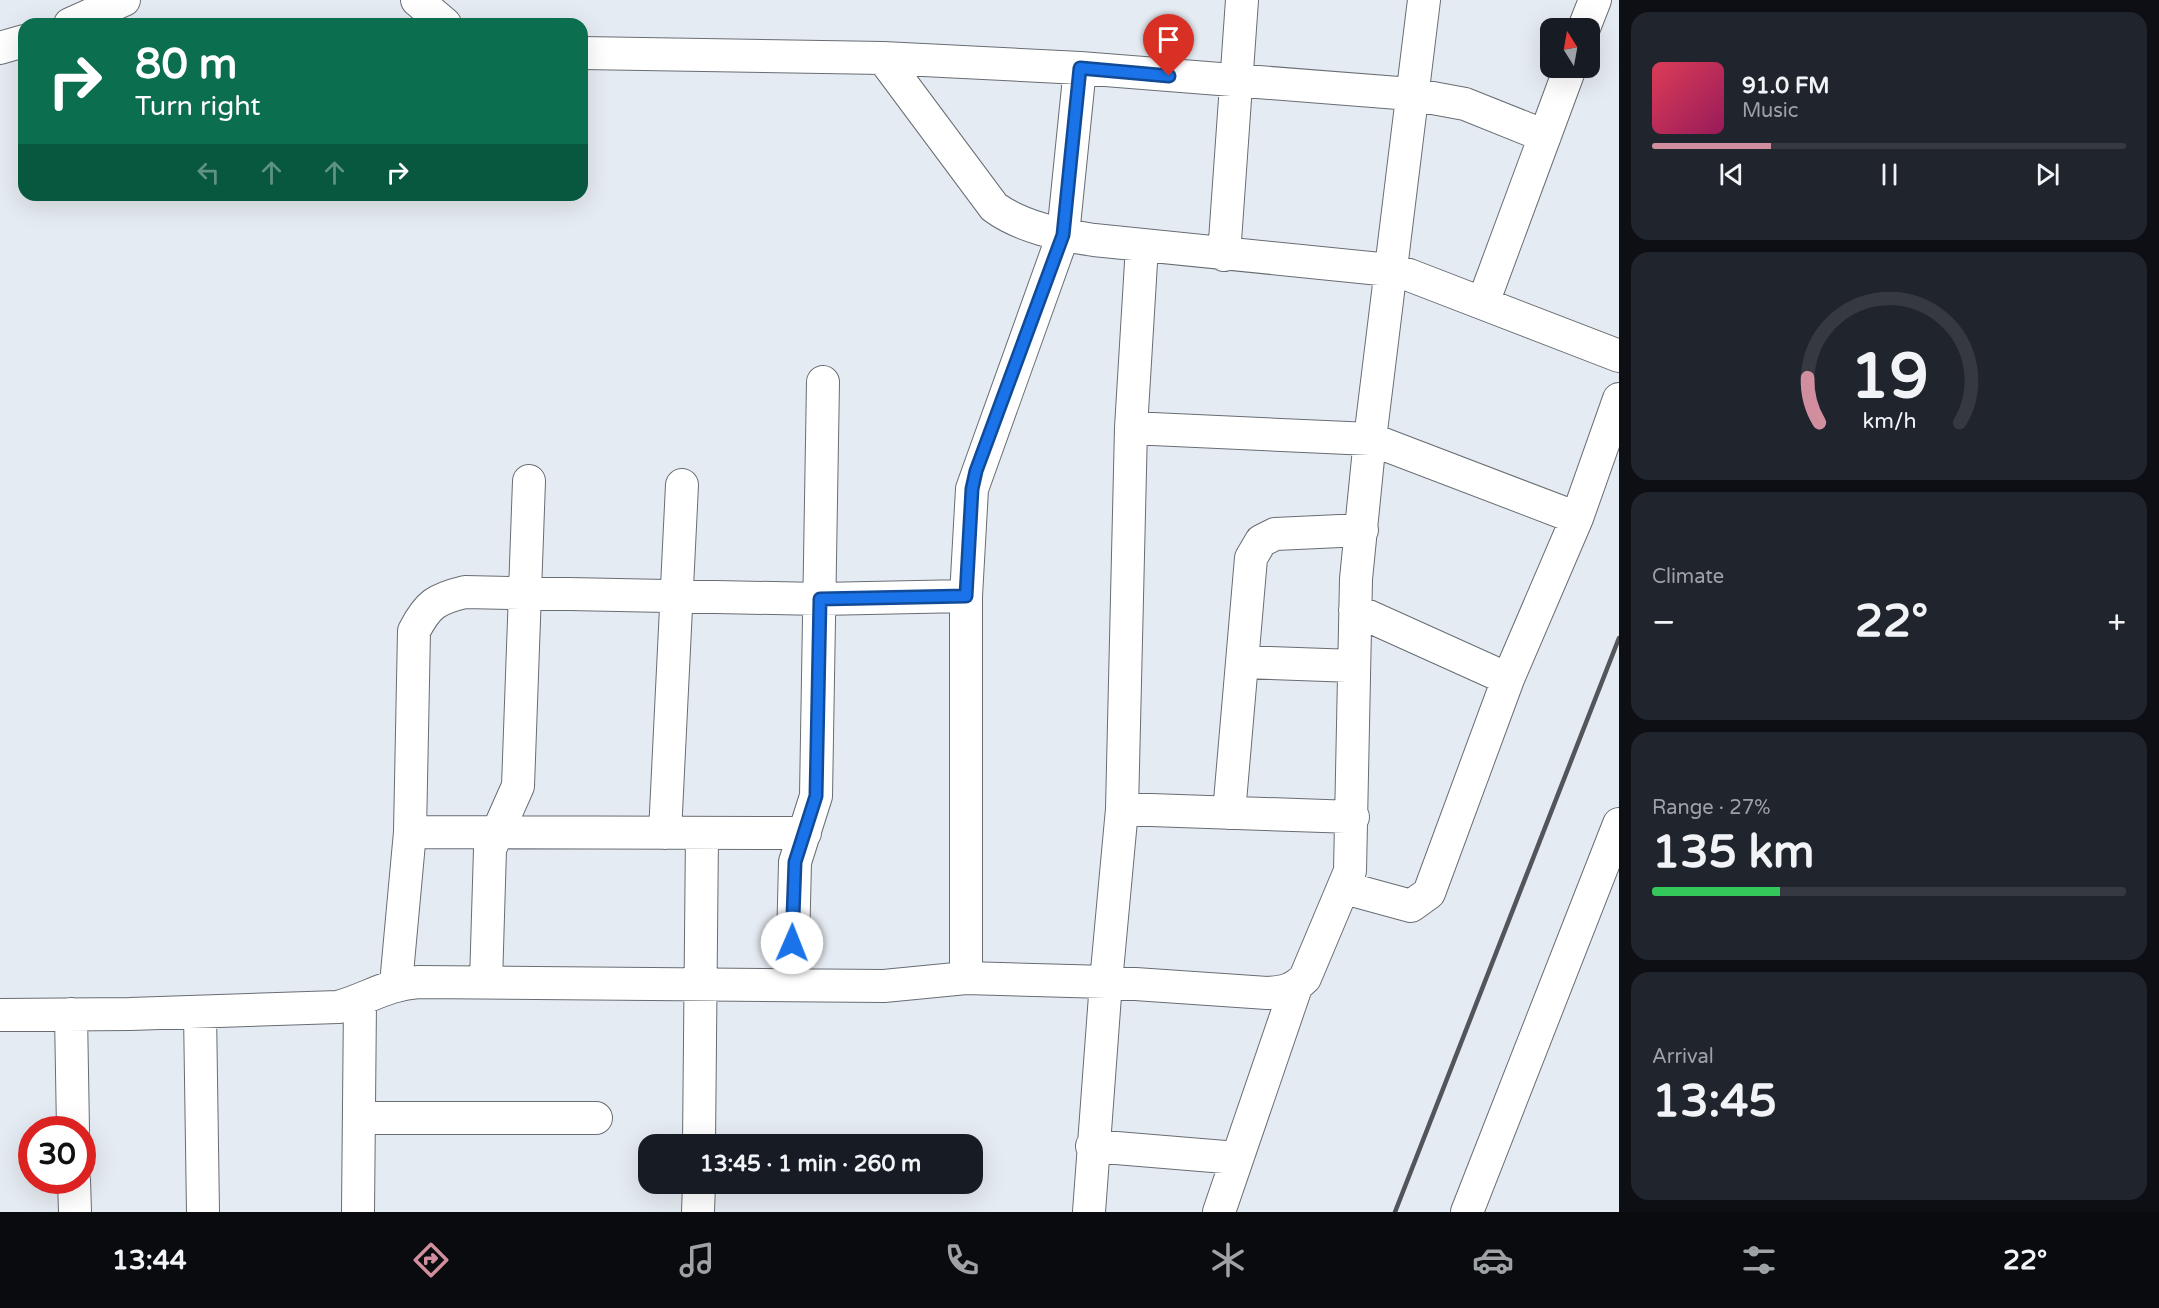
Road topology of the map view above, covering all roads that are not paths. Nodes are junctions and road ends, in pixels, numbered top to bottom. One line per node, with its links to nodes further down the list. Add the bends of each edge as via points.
1 (124, 0): 6 (street)
2 (417, 0): 7 (street)
3 (1242, 0): 15 (street)
4 (1424, 0): 16 (street)
5 (1595, 0): 8 (street)
6 (84, 18)
7 (438, 18)
8 (1588, 18)
9 (18, 43): 10 (street)
10 (0, 48)
11 (588, 53): 12 (street)
12 (883, 58): 13 (street); 18 (street, via 994,207 1005,215)
13 (1080, 68): 15 (street); 18 (street)
14 (1566, 78): 17 (street)
15 (1236, 81): 16 (street); 20 (street)
16 (1411, 93): 17 (street, via 1465,105); 21 (street)
17 (1545, 136): 22 (street)
18 (1063, 235): 19 (street); 33 (street, via 976,471)
19 (1142, 246): 20 (street); 26 (street)
20 (1224, 255): 21 (street)
21 (1390, 270): 22 (street); 27 (street)
22 (1484, 303): 23 (street)
23 (1619, 356)
24 (823, 382): 35 (street)
25 (1619, 399): 30 (street)
26 (1131, 428): 27 (street); 40 (street)
27 (1370, 439): 30 (street); 31 (street)
28 (529, 481): 32 (street)
29 (682, 485): 34 (street)
30 (1577, 518): 39 (street)
31 (1362, 530): 36 (street); 37 (street, via 1275,534 1261,541 1251,558)
32 (525, 595): 34 (street); 44 (street, via 465,592 441,598 424,611 414,631); 45 (street, via 518,786)
33 (966, 596): 35 (street); 50 (street)
34 (676, 597): 35 (street); 46 (street)
35 (820, 599): 48 (street, via 816,796)
36 (1355, 610): 38 (street); 39 (street)
37 (1242, 663): 38 (street); 41 (street)
38 (1354, 666): 42 (street)
39 (1508, 679): 49 (street, via 1429,893 1412,906)
40 (1122, 809): 41 (street); 52 (street)
41 (1229, 813): 42 (street)
42 (1353, 817): 49 (street, via 1350,872)
43 (1619, 824): 75 (street)
44 (410, 832): 45 (street); 53 (street)
45 (496, 833): 46 (street); 51 (street, via 490,849)
46 (665, 833): 47 (street)
47 (702, 833): 48 (street); 54 (street)
48 (805, 834): 55 (street, via 793,879)
49 (1345, 888): 56 (street, via 1305,978)
50 (966, 978): 52 (street); 55 (street, via 884,986)
51 (486, 982): 53 (street); 54 (street)
52 (1106, 982): 56 (street, via 1267,993); 65 (street)
53 (396, 984): 57 (street)
54 (702, 984): 55 (street); 64 (street)
55 (792, 985)
56 (1296, 987): 66 (street)
57 (360, 1001): 58 (street, via 338,1007); 62 (street)
58 (200, 1012): 59 (street); 70 (street)
59 (71, 1014): 60 (street); 61 (street)
60 (0, 1015)
61 (73, 1116)
62 (359, 1118): 63 (street); 71 (street)
63 (596, 1118)
64 (699, 1134)
65 (1092, 1146): 66 (street); 73 (street)
66 (1237, 1158): 74 (street)
67 (74, 1194): 69 (street)
68 (699, 1194): 72 (street)
69 (75, 1212)
70 (203, 1212)
71 (358, 1212)
72 (698, 1212)
73 (1089, 1212)
74 (1219, 1212)
75 (1467, 1212)

